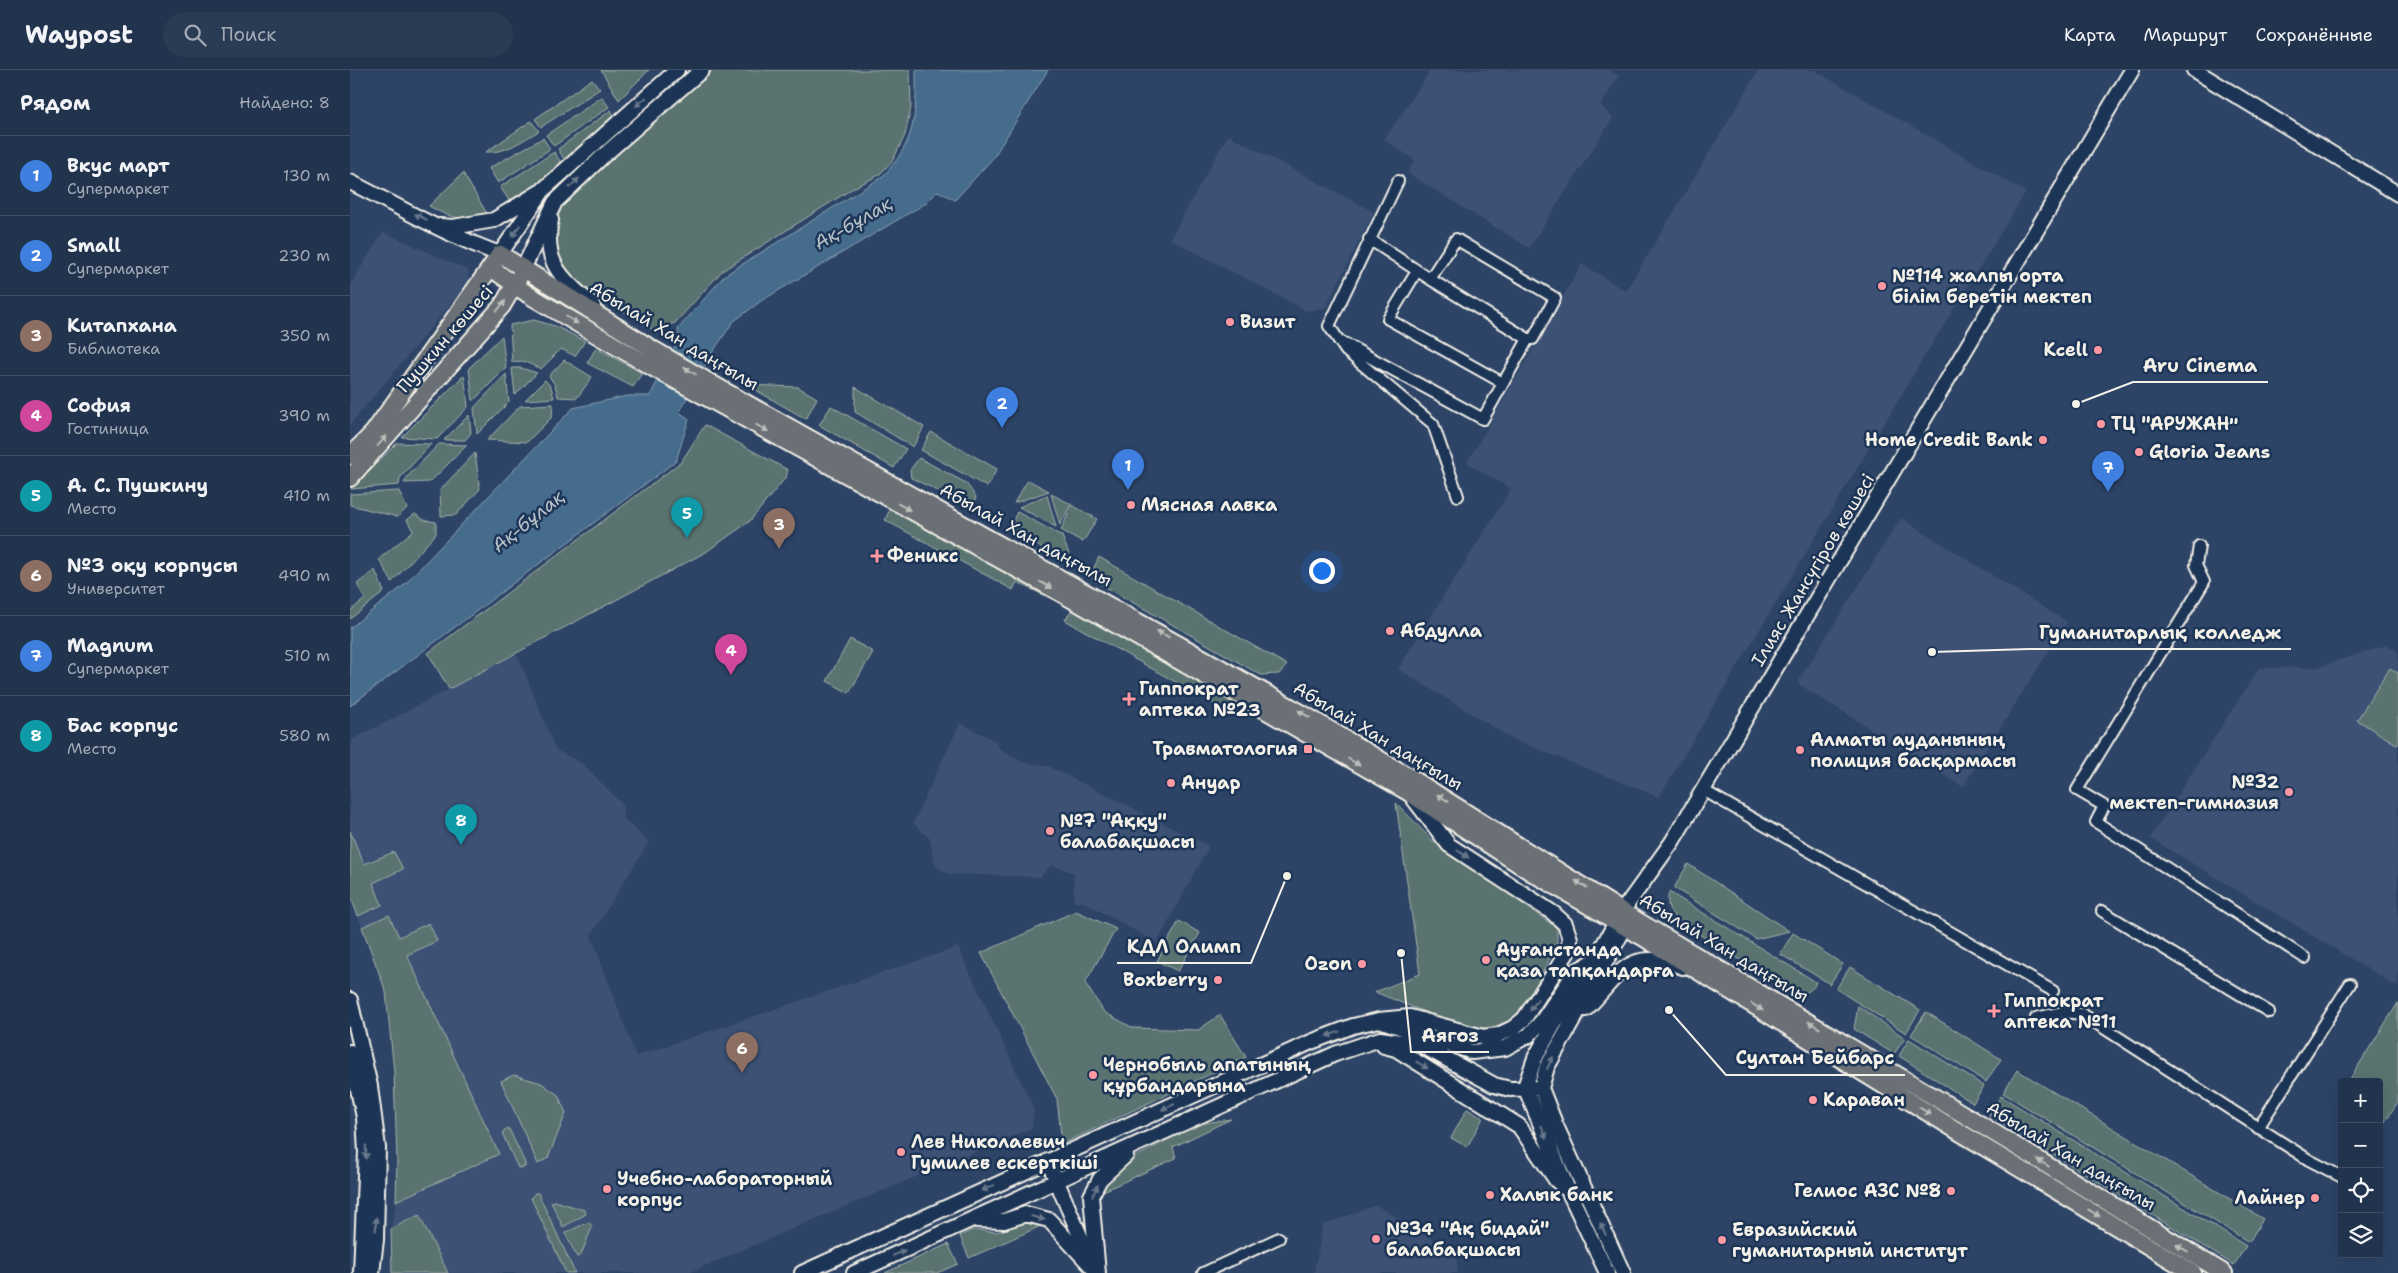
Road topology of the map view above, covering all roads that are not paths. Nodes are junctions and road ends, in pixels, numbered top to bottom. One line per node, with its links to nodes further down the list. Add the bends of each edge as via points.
1 (678, 70): 7 (main road, Пушкин көшесі, one-way to 7)
2 (702, 70): 9 (main road, Пушкин көшесі, one-way to 2)
3 (2132, 70): 29 (main road, Ілияс Жансүгіров көшесі)
4 (2194, 70): 8 (main road)
5 (1398, 181): 11 (street)
6 (350, 182): 10 (main road, one-way to 6)
7 (544, 189): 10 (main road, via 494,220 453,227); 12 (main road, Пушкин көшесі, one-way to 12)
8 (2398, 194)
9 (554, 202): 13 (main road, Пушкин көшесі); 18 (main road, via 548,238 550,256 562,277)
10 (439, 226): 12 (main road)
11 (1369, 239): 14 (street); 21 (street, via 1329,326)
12 (496, 261): 13 (main road, Абылай Хан даңғылы); 16 (main road, Абылай Хан даңғылы); 17 (main road, Пушкин көшесі)
13 (523, 269): 16 (main road, Пушкин көшесі); 18 (main road, Абылай Хан даңғылы)
14 (1417, 271): 15 (street); 23 (street, via 1388,319)
15 (1430, 279): 20 (street); 20 (street, via 1456,239 1555,298 1533,339)
16 (515, 286): 19 (main road, Пушкин көшесі, one-way to 16); 22 (main road, Абылай Хан даңғылы, one-way to 22)
17 (455, 318): 19 (main road, via 470,319 475,324); 25 (main road, Пушкин көшесі, via 373,433)
18 (610, 322): 22 (main road, Абылай Хан даңғылы)
19 (475, 336): 26 (main road, Пушкин көшесі, one-way to 19)
20 (1528, 338): 23 (street)
21 (1340, 341): 23 (street, via 1483,419); 27 (street, via 1346,351 1433,424)
22 (651, 358): 24 (main road, Абылай Хан даңғылы)
23 (1503, 383)
24 (723, 398): 30 (main road, Абылай Хан даңғылы, one-way to 30); 32 (main road, Абылай Хан даңғылы, one-way to 24, via 1416,781 1276,698)
25 (350, 456)
26 (350, 478)
27 (1458, 496)
28 (2199, 546): 33 (street, via 2196,565 2204,582 2077,790 2104,806 2096,822)
29 (1703, 790): 32 (main road, Ілияс Жансүгіров көшесі, via 1672,842 1644,880); 37 (street)
30 (1408, 792): 32 (main road, Абылай Хан даңғылы, via 1531,872); 41 (main road, one-way to 41, via 1449,845 1553,913 1565,924 1570,939 1567,953 1524,1019 1498,1035 1470,1035 1410,1017)
31 (2102, 911): 39 (street)
32 (1624, 919): 34 (main road); 36 (main road, Абылай Хан даңғылы); 42 (main road); 65 (main road, Абылай Хан даңғылы, one-way to 32, via 1982,1126)
33 (2305, 958)
34 (1592, 962): 41 (main road, via 1576,971 1529,1035 1505,1048 1472,1052); 46 (main road, via 1535,1058)
35 (2350, 984): 48 (street)
36 (1725, 987): 42 (main road, via 1670,962 1642,961 1628,965 1616,974); 64 (main road, Абылай Хан даңғылы, one-way to 64)
37 (2053, 991)
38 (350, 1000): 58 (main road, one-way to 38, via 378,1148 370,1086)
39 (2269, 1012)
40 (2036, 1018): 48 (street, via 2063,1012 2082,1014)
41 (1379, 1020): 44 (main road); 50 (main road, one-way to 50, via 1311,1042)
42 (1571, 1024): 47 (main road, one-way to 42, via 1547,1067)
43 (1361, 1044): 44 (main road, via 1380,1039); 49 (main road); 53 (main road, one-way to 53, via 1396,1049 1519,1126 1556,1180)
44 (1421, 1045): 46 (main road, via 1494,1085)
45 (350, 1052): 57 (main road, one-way to 57, via 364,1117 366,1152)
46 (1525, 1088): 47 (main road); 53 (main road, one-way to 53)
47 (1541, 1088): 63 (main road, one-way to 47)
48 (2258, 1128): 51 (street)
49 (1134, 1147): 52 (main road); 56 (main road, one-way to 49, via 1091,1196 1100,1179)
50 (1048, 1161): 52 (main road); 59 (main road, one-way to 59)
51 (2338, 1175)
52 (1056, 1182): 54 (main road); 56 (main road)
53 (1568, 1190): 62 (main road)
54 (973, 1220): 56 (main road, one-way to 56, via 1004,1221 1026,1214 1049,1220); 60 (main road, one-way to 54)
55 (1279, 1238): 61 (street)
56 (1096, 1272)
57 (360, 1273)
58 (372, 1273)
59 (802, 1273)
60 (854, 1273)
61 (1203, 1273)
62 (1607, 1273)
63 (1623, 1273)
64 (2193, 1273)
65 (2224, 1273)

